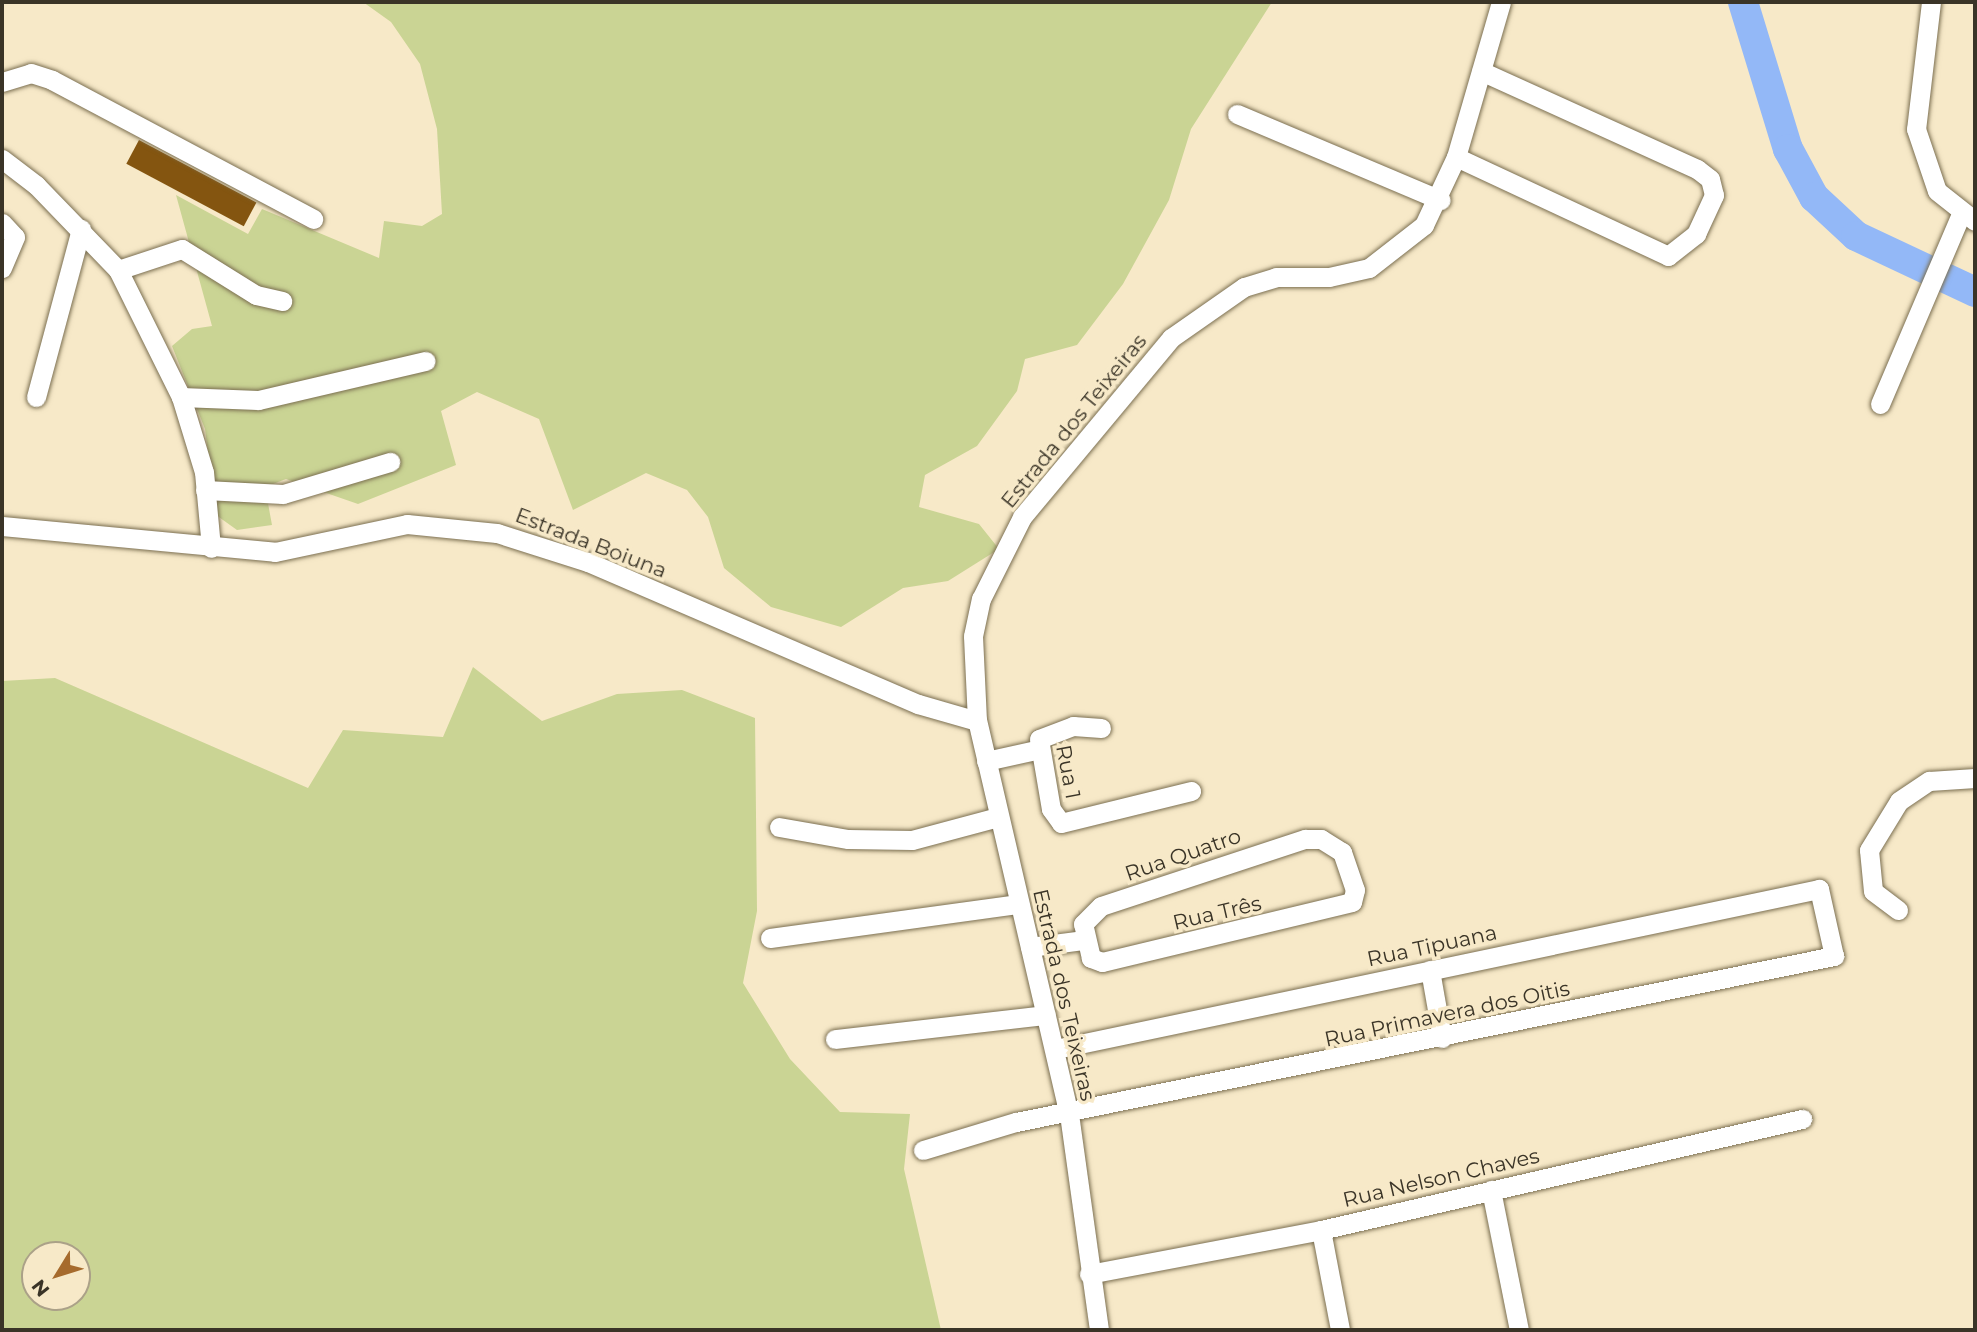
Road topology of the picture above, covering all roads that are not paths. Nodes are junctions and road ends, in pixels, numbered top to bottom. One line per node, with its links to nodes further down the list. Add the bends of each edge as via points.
1 (1501, 2): 3 (street, Estrada dos Teixeiras)
2 (1931, 2): 9 (street, via 1916,129 1937,191)
3 (1481, 71): 6 (street, Estrada dos Teixeiras); 6 (street, via 1697,169 1710,179 1714,195 1696,234 1668,256)
4 (2, 82): 10 (street, via 32,73 52,80)
5 (1237, 114): 8 (street)
6 (1456, 157): 8 (street, Estrada dos Teixeiras)
7 (2, 159): 12 (street)
8 (1441, 200): 24 (street, Estrada dos Teixeiras, via 1400,248 1369,268 1329,277 1276,277 1244,287 1200,314 1155,357 1057,471 1003,551 973,636)
9 (1968, 217): 19 (street, via 1938,271)
10 (313, 219)
11 (2, 223): 13 (street, via 15,237)
12 (81, 229): 14 (street); 17 (street)
13 (2, 268)
14 (118, 270): 15 (street, via 182,249 256,295); 18 (street)
15 (282, 301)
16 (426, 361): 18 (street, via 258,400)
17 (36, 397)
18 (181, 397): 21 (street)
19 (1880, 404)
20 (390, 462): 21 (street, via 283,494)
21 (205, 490): 23 (street)
22 (2, 526): 23 (street, Estrada Boiuna)
23 (211, 548): 24 (street, Estrada Boiuna, via 275,552 407,524 497,533 588,562 918,704)
24 (977, 722): 27 (street, Estrada dos Teixeiras)
25 (1101, 728): 26 (street, Rua 1, via 1050,730)
26 (1036, 750): 27 (street); 29 (street, Rua 1, via 1051,809 1060,823 1073,825)
27 (986, 761): 30 (street, Estrada dos Teixeiras)
28 (1975, 778): 35 (street, via 1929,781 1899,801 1868,850 1874,891)
29 (1191, 791)
30 (998, 817): 31 (street, via 912,840 848,839); 34 (street, Estrada dos Teixeiras)
31 (779, 827)
32 (1305, 839): 36 (street, Rua Quatro, via 1101,906); 36 (street, Rua Três, via 1321,839 1342,852 1354,890 1342,908 1102,962 1091,958)
33 (1819, 889): 39 (street, Rua Tipuana); 41 (street, Rua Primavera dos Oitis, via 1834,956)
34 (1019, 904): 37 (street); 38 (street, Estrada dos Teixeiras)
35 (1898, 911)
36 (1083, 932): 38 (street)
37 (770, 938)
38 (1030, 947): 40 (street, Estrada dos Teixeiras)
39 (1430, 970): 41 (street); 43 (street, Rua Tipuana)
40 (1046, 1015): 42 (street); 43 (street, Estrada dos Teixeiras)
41 (1442, 1038): 44 (street, Rua Primavera dos Oitis)
42 (835, 1039)
43 (1055, 1049): 44 (street, Estrada dos Teixeiras)
44 (1069, 1115): 46 (street, Rua Primavera dos Oitis, via 1016,1122); 49 (street, Estrada dos Teixeiras)
45 (1802, 1119): 47 (street, Rua Nelson Chaves)
46 (923, 1150)
47 (1491, 1190): 48 (street, Rua Nelson Chaves); 52 (street)
48 (1321, 1230): 49 (street, Rua Nelson Chaves); 51 (street)
49 (1089, 1274): 50 (street, Estrada dos Teixeiras)
50 (1099, 1330)
51 (1340, 1330)
52 (1519, 1330)

